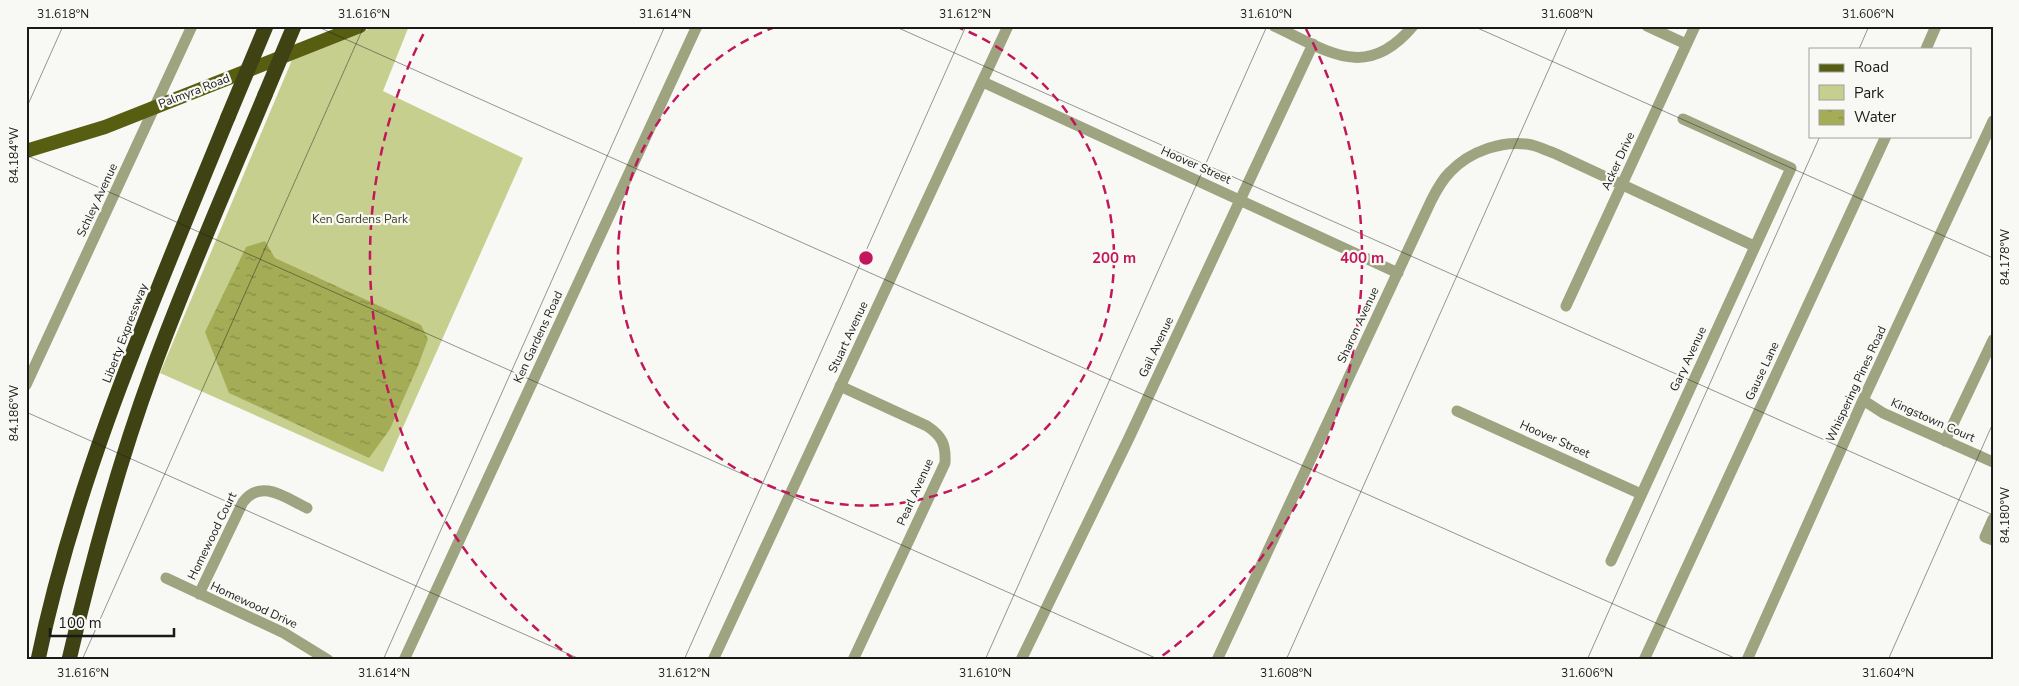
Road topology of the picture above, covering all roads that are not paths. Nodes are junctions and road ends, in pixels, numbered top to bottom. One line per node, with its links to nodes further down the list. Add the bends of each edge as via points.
1 (192, 26): 16 (street, Schley Avenue)
2 (266, 26): 40 (highway, Liberty Expressway, bridge, via 144,324 105,429 66,549)
3 (294, 26): 41 (highway, bridge, via 178,302 150,378 110,501)
4 (360, 26): 16 (main road, Palmyra Road)
5 (697, 26): 43 (street, Ken Gardens Road)
6 (1008, 26): 15 (street, Stuart Avenue)
7 (1274, 26): 12 (street)
8 (1413, 26): 12 (street, via 1386,51 1365,58 1347,57)
9 (1648, 26): 13 (street)
10 (1695, 26): 13 (street, Acker Drive)
11 (1936, 26): 14 (street)
12 (1313, 44): 22 (street, Gail Avenue)
13 (1686, 44): 21 (street, Acker Drive)
14 (1926, 48)
15 (983, 82): 22 (street, Hoover Street); 28 (street, Stuart Avenue)
16 (154, 107): 20 (main road, Palmyra Road, via 105,127); 27 (street, Schley Avenue)
17 (1682, 118): 23 (street, Gary Avenue, via 1791,168)
18 (1993, 121): 29 (street, Whispering Pines Road)
19 (1885, 138): 48 (street, Gause Lane)
20 (26, 151)
21 (1622, 185): 23 (street, Sharon Avenue); 24 (street, Sharon Avenue, via 1532,145 1507,144 1481,151 1448,173 1431,201); 25 (street, Acker Drive)
22 (1240, 199): 24 (street, Hoover Street); 46 (street, Gail Avenue)
23 (1754, 246): 33 (street, Gary Avenue)
24 (1398, 273): 47 (street, Sharon Avenue)
25 (1566, 306)
26 (1993, 340): 31 (street)
27 (26, 385)
28 (840, 386): 44 (street, Stuart Avenue); 45 (street, Pearl Avenue, via 927,426 938,433 945,446 944,463)
29 (1863, 400): 31 (street, Kingstown Court, via 1883,413); 49 (street, Whispering Pines Road)
30 (1457, 411): 33 (street, Hoover Street)
31 (1945, 441): 32 (street, Kingstown Court)
32 (1993, 462)
33 (1641, 494): 37 (street, Gary Avenue)
34 (307, 508): 39 (street, Homewood Court, via 265,490 249,494)
35 (1993, 519): 36 (street, via 1985,537)
36 (1993, 540)
37 (1611, 562)
38 (166, 578): 39 (street, Homewood Drive)
39 (199, 594): 42 (street, Homewood Drive, via 284,633)
40 (38, 660)
41 (69, 660)
42 (328, 660)
43 (404, 660)
44 (713, 660)
45 (853, 660)
46 (1022, 660)
47 (1217, 660)
48 (1644, 660)
49 (1747, 660)

